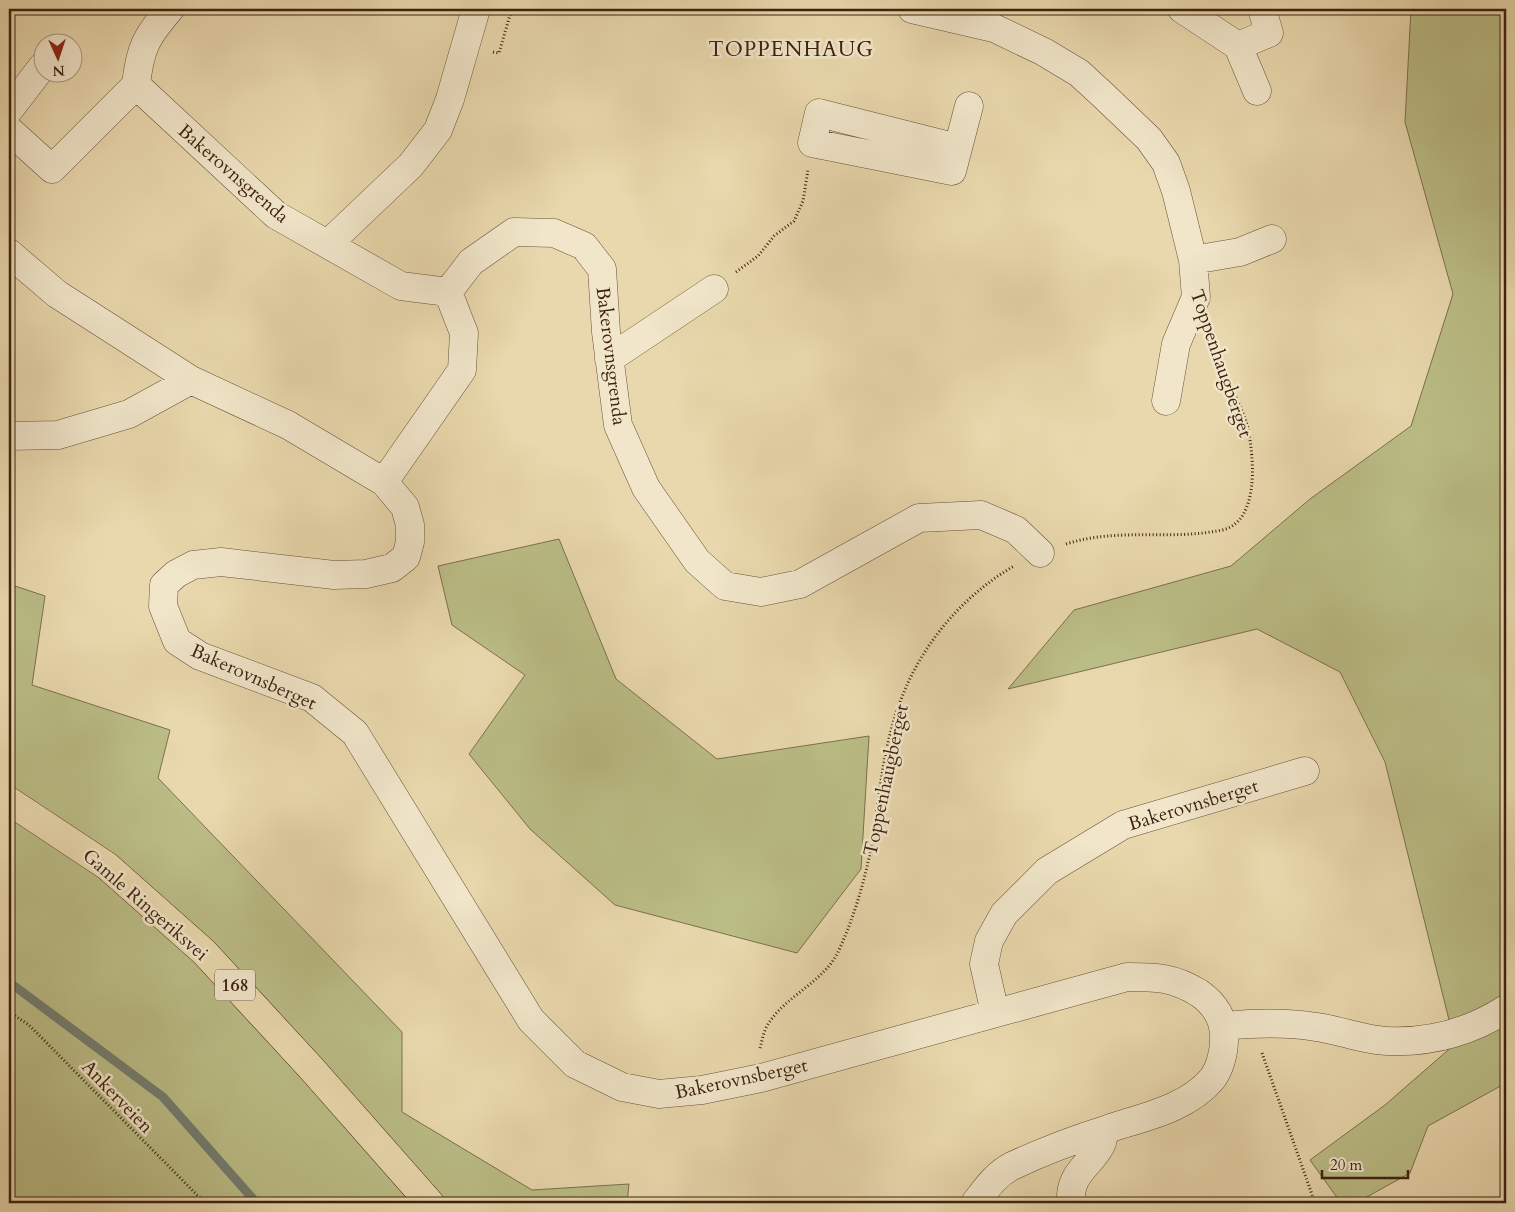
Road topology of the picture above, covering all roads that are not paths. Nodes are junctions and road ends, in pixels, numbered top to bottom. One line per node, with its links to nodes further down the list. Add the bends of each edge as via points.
1 (170, 9): 8 (street, via 149,33 138,62)
2 (476, 9): 15 (street, via 438,130 411,165)
3 (912, 9): 17 (street, Toppenhaugberget, via 994,28 1079,73 1149,139 1166,163)
4 (1182, 9): 6 (street)
5 (1262, 9): 6 (street, via 1269,33)
6 (1238, 46): 9 (street)
7 (32, 81): 11 (street)
8 (136, 85): 12 (street, via 52,169); 15 (street, Bakerovnsgrenda, via 276,215)
9 (1258, 91)
10 (969, 106): 13 (street, via 952,171)
11 (9, 110)
12 (9, 130)
13 (812, 143)
14 (1272, 239): 17 (street, via 1240,252)
15 (328, 244): 19 (street, Bakerovnsgrenda, via 401,286)
16 (9, 253): 21 (street, Bakerovnsberget, via 56,294)
17 (1193, 260): 22 (street, Toppenhaugberget, via 1196,298 1176,344)
18 (714, 289): 20 (street)
19 (448, 292): 20 (street, Bakerovnsgrenda, via 471,262 514,232 554,233 584,246 602,269); 24 (street, via 464,333 462,370)
20 (609, 359): 25 (street, Bakerovnsgrenda, via 618,425 646,488 697,561 725,586 761,592 800,584 919,518 981,516 1016,530)
21 (191, 380): 23 (street, via 130,414 58,434); 24 (street, Bakerovnsberget, via 288,425)
22 (1166, 401)
23 (9, 436)
24 (384, 482): 29 (street, Bakerovnsberget, via 405,507 410,524 406,557 392,568 366,574 334,575 221,562 193,565 164,585 162,606 177,641 200,656 312,698 355,733 531,1020 575,1064 622,1087 659,1094 702,1090 761,1078)
25 (1040, 552)
26 (1305, 771): 29 (street, Bakerovnsberget, via 1123,825 1047,871 1004,914 989,941 984,964)
27 (9, 800): 32 (main road, Gamle Ringeriksvei / 168, via 108,866 204,952)
28 (1506, 1009): 30 (street, via 1482,1025 1435,1039 1386,1041 1316,1027 1252,1023)
29 (995, 1013): 30 (street, Bakerovnsberget, via 1127,978 1161,977 1190,988 1211,1001)
30 (1225, 1026): 31 (street, via 1224,1052 1213,1078 1198,1092 1168,1109)
31 (1105, 1130): 33 (street, via 1011,1167 991,1183); 34 (street, via 1101,1145 1075,1178 1070,1192)
32 (430, 1203)
33 (975, 1203)
34 (1071, 1203)

